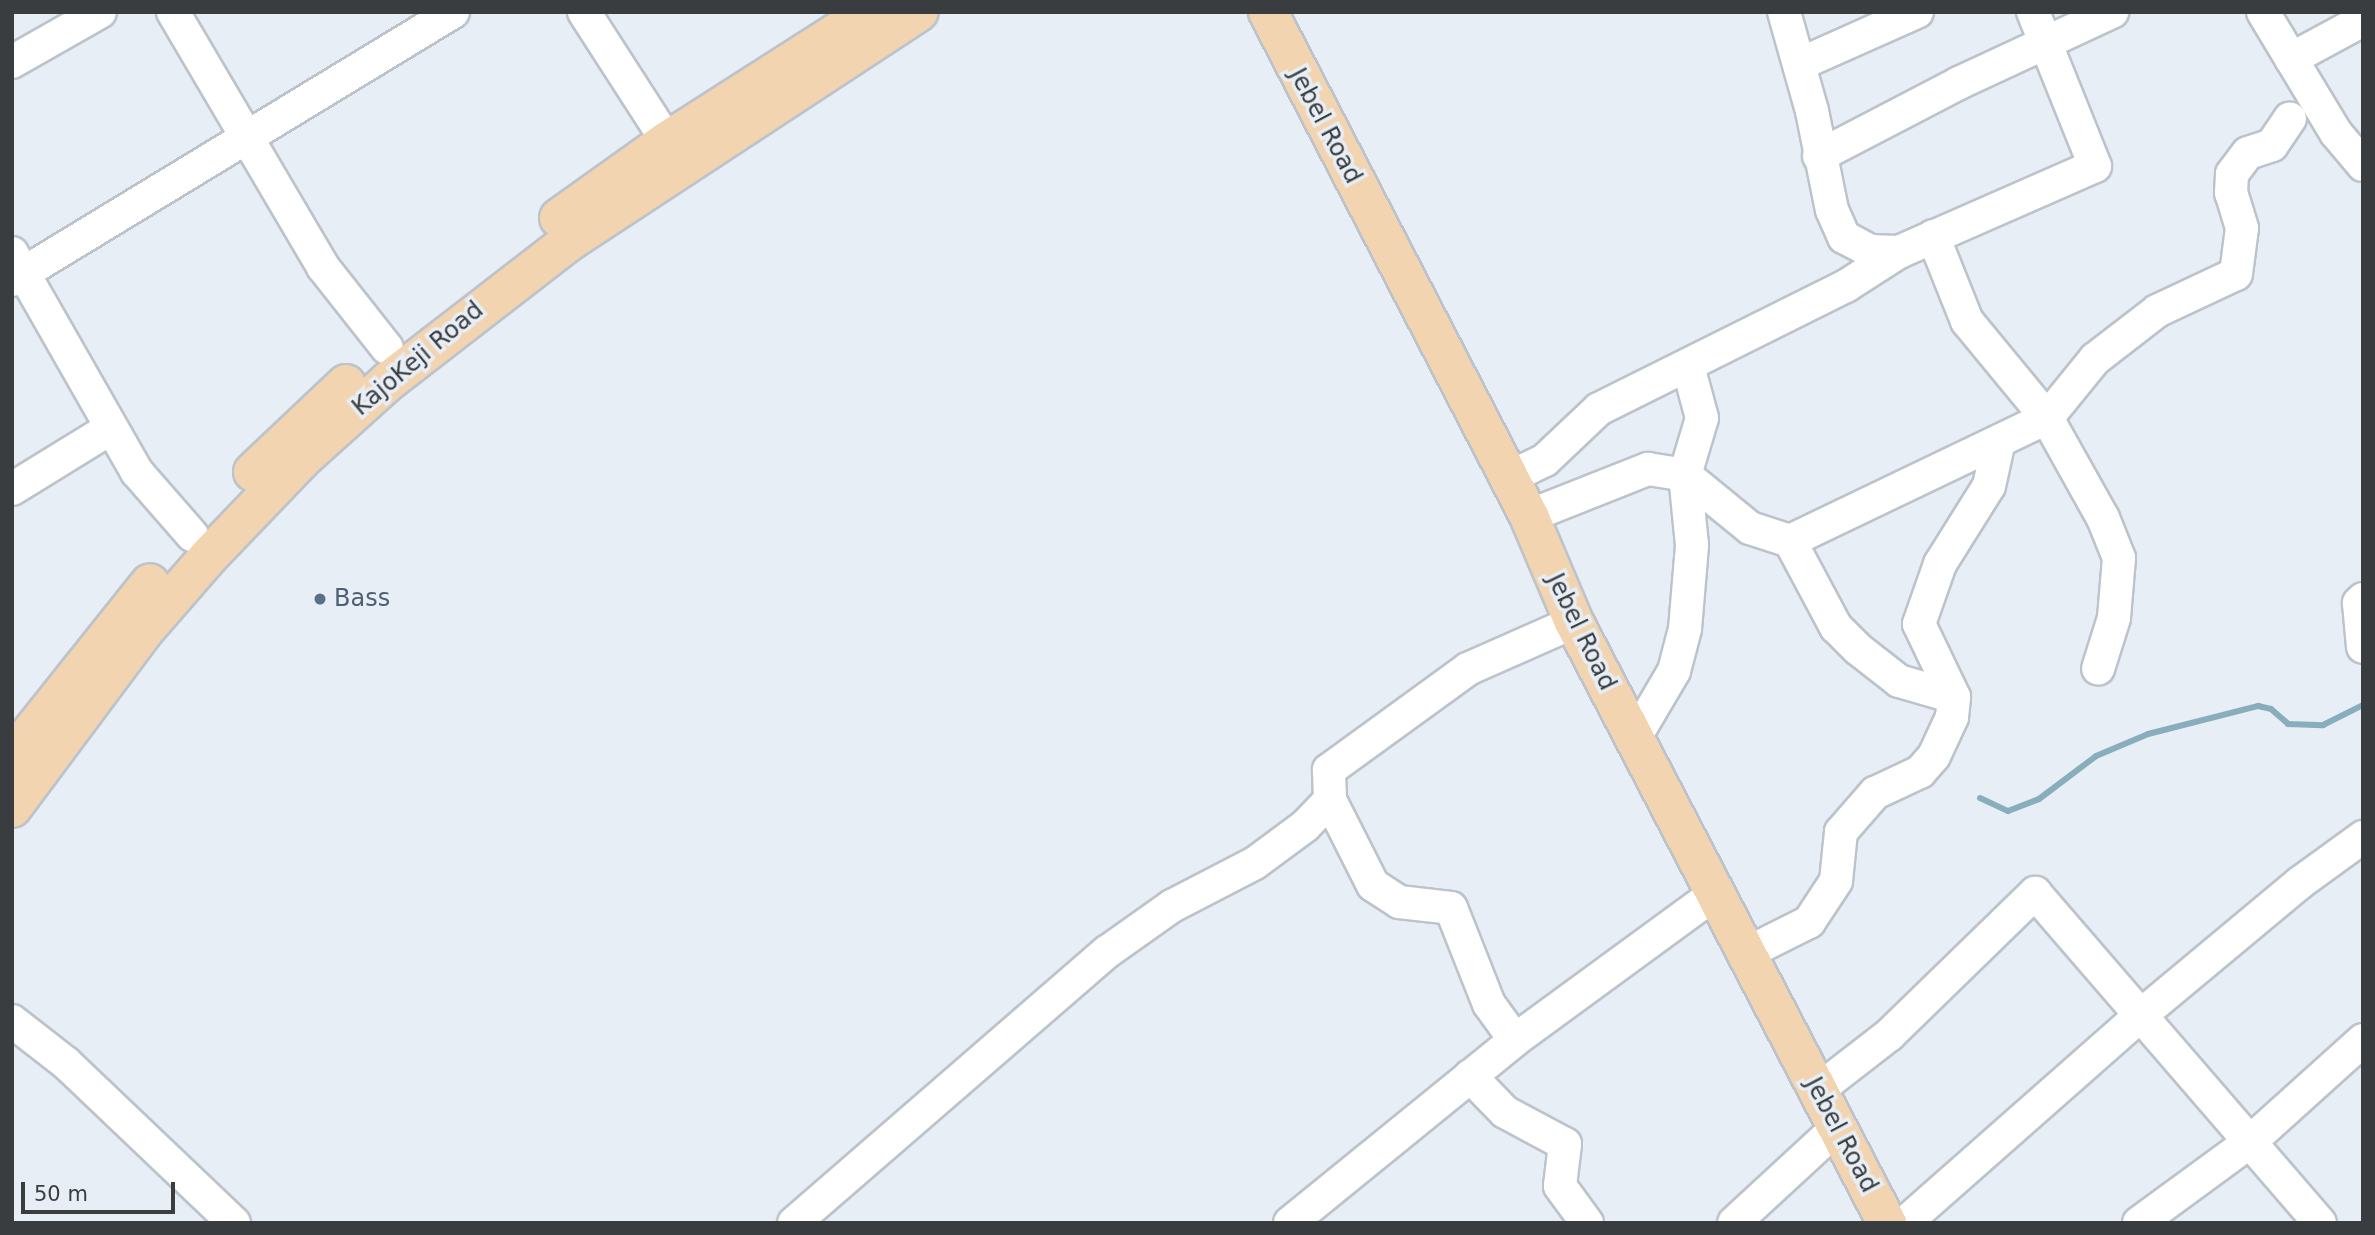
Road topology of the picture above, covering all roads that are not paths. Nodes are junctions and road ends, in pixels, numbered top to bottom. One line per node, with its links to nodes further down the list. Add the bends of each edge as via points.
1 (100, 12): 16 (street)
2 (173, 12): 19 (street)
3 (453, 12): 19 (street)
4 (584, 12): 20 (street)
5 (869, 12): 20 (main road, KajoKeji Road)
6 (918, 12): 45 (main road, KajoKeji Road, via 570,241 390,380 301,460 209,556 143,632)
7 (1784, 12): 17 (street)
8 (1917, 12): 17 (street)
9 (2033, 12): 14 (street)
10 (2112, 12): 14 (street)
11 (2263, 12): 15 (street)
12 (2363, 20): 15 (street)
13 (1270, 21): 32 (main road, Jebel Road)
14 (2046, 44): 21 (street); 23 (street, via 2095,166)
15 (2291, 59): 22 (street, via 2336,133)
16 (12, 62)
17 (1800, 64): 21 (street)
18 (2290, 118): 28 (street, via 2272,145 2248,153 2232,174 2231,192 2242,228 2236,274 2157,311 2095,359)
19 (244, 139): 25 (street); 26 (street, via 323,267)
20 (667, 141): 26 (main road, KajoKeji Road)
21 (1819, 156): 24 (street, via 1832,210 1844,236 1870,251)
22 (2363, 165)
23 (1933, 236): 24 (street); 28 (street, via 1967,321)
24 (1899, 252): 27 (street, via 1846,286)
25 (16, 268): 29 (street)
26 (387, 348): 35 (main road, KajoKeji Road, via 291,433)
27 (1688, 366): 31 (street, via 1702,418); 32 (street, via 1600,409 1545,460)
28 (2047, 418): 30 (street); 40 (street, via 2119,558 2114,618)
29 (111, 428): 33 (street); 35 (street, via 137,472)
30 (1999, 441): 36 (street); 41 (street, via 1989,486 1940,564 1919,624)
31 (1685, 475): 34 (street, via 1648,469); 36 (street, via 1750,528); 42 (street, via 1692,545 1685,629 1674,671)
32 (1508, 478): 34 (main road, Jebel Road)
33 (12, 489)
34 (1529, 516): 38 (main road, Jebel Road)
35 (192, 535): 43 (main road, KajoKeji Road, via 123,614)
36 (1790, 541): 41 (street, via 1836,627 1858,649 1899,681)
37 (2363, 599): 39 (street, via 2359,603)
38 (1574, 622): 42 (main road, Jebel Road); 44 (street, via 1468,669 1399,718 1329,770)
39 (2363, 647)
40 (2098, 669)
41 (1954, 697): 48 (street, via 1952,717 1926,768 1875,793 1842,832 1836,881 1826,902 1798,931)
42 (1634, 739): 47 (main road, Jebel Road)
43 (12, 756)
44 (1330, 800): 51 (street, via 1373,886 1399,902 1451,908 1489,1004); 58 (street, via 1305,826 1255,863 1172,906 1107,952)
45 (12, 808)
46 (2363, 837): 49 (street)
47 (1713, 895): 48 (main road, Jebel Road); 51 (street)
48 (1745, 954): 54 (main road, Jebel Road)
49 (2140, 1016): 54 (street, via 2035,893 1889,1035); 56 (street); 63 (street)
50 (12, 1021): 57 (street, via 66,1063)
51 (1515, 1040): 53 (street)
52 (2363, 1040): 56 (street)
53 (1470, 1076): 59 (street); 60 (street, via 1505,1112 1565,1144 1560,1186)
54 (1818, 1090): 55 (main road, Jebel Road)
55 (1838, 1126): 61 (street); 62 (main road, Jebel Road)
56 (2251, 1141): 64 (street); 65 (street)
57 (234, 1223)
58 (794, 1223)
59 (1290, 1223)
60 (1587, 1223)
61 (1734, 1223)
62 (1887, 1223)
63 (1905, 1223)
64 (2139, 1223)
65 (2320, 1223)

